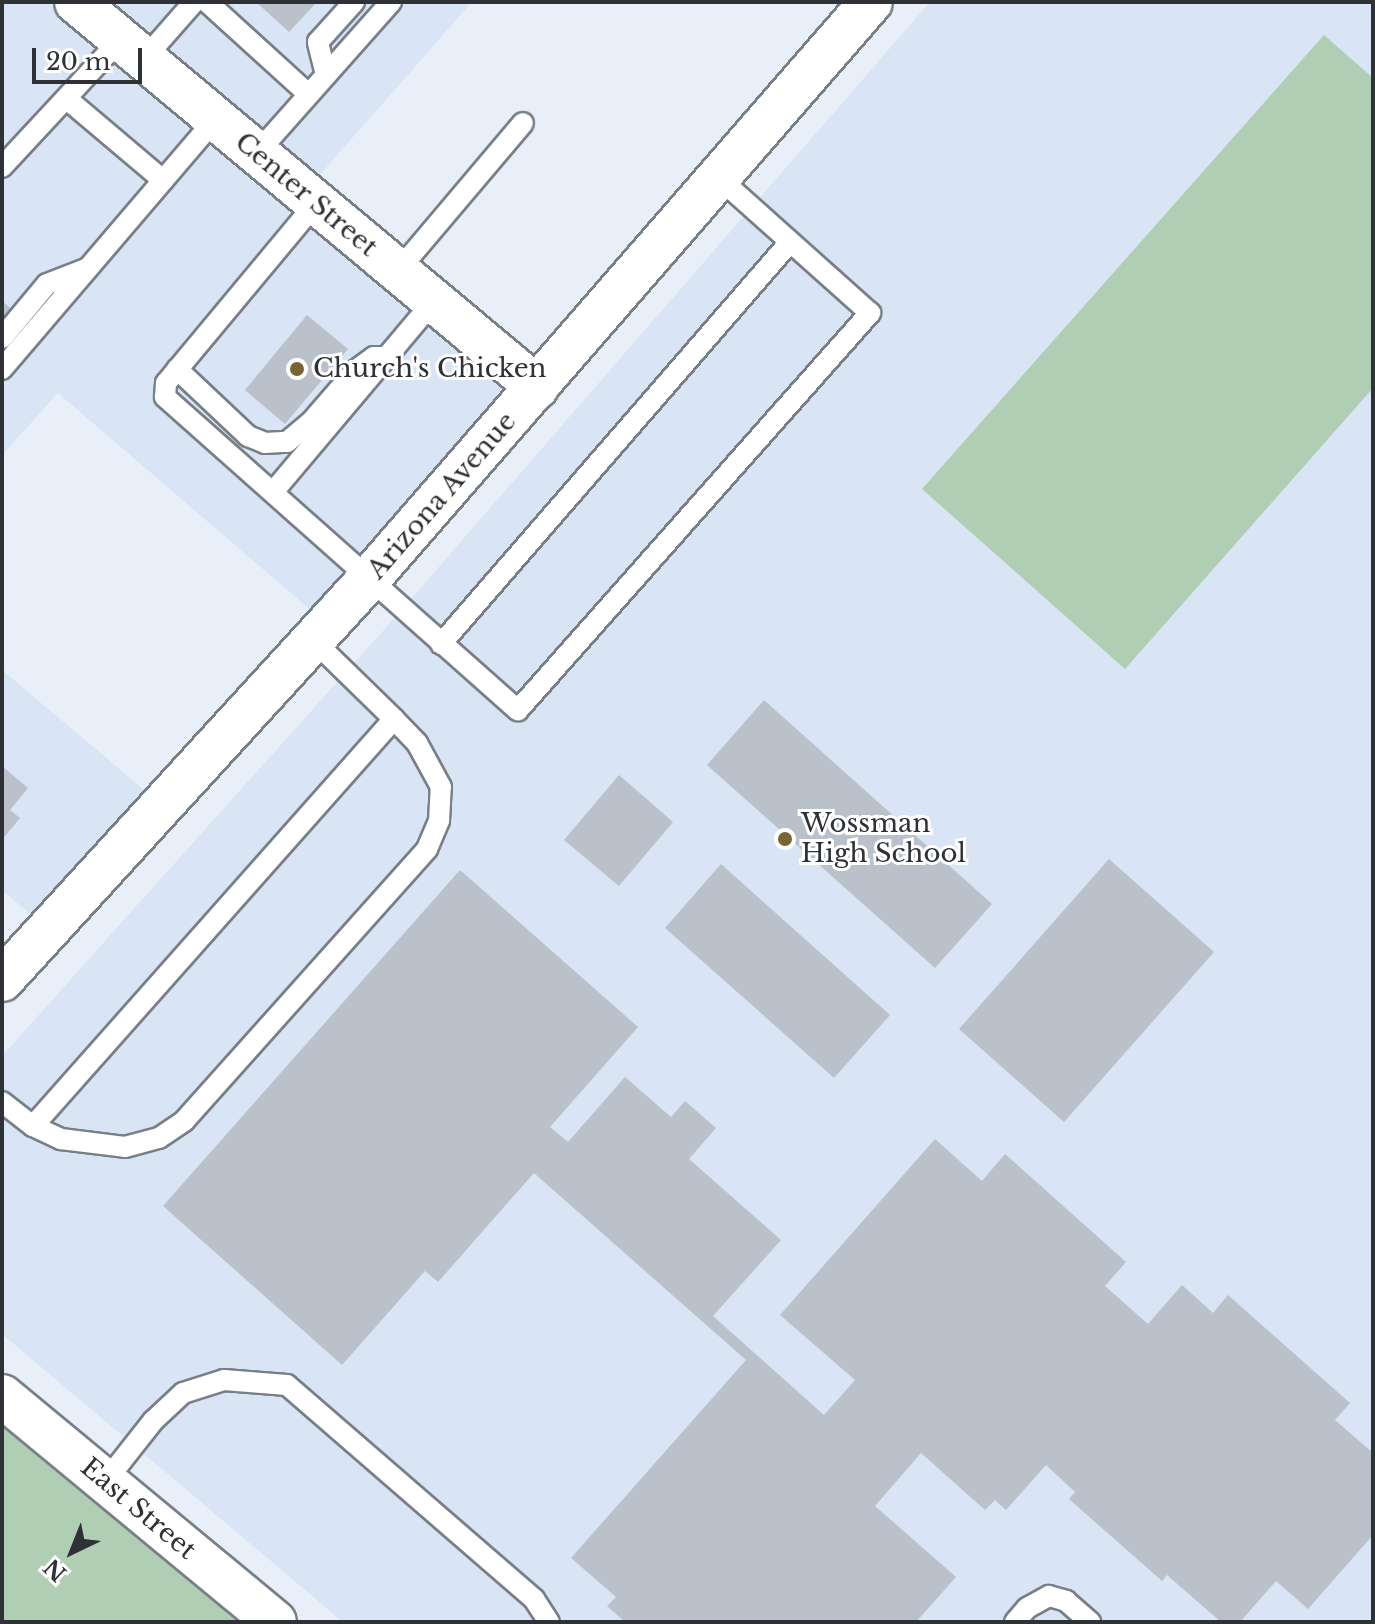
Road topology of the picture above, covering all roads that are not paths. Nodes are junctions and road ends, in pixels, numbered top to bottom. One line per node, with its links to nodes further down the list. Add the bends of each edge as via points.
1 (76, 2): 6 (street, Center Street)
2 (354, 2): 7 (lane, via 318,42)
3 (391, 2): 7 (lane)
4 (871, 2): 14 (street, Arizona Avenue)
5 (206, 3): 6 (lane); 8 (lane)
6 (132, 49): 9 (lane); 10 (street, Center Street)
7 (326, 75): 8 (lane)
8 (308, 94): 12 (lane)
9 (67, 99): 13 (lane); 15 (lane)
10 (216, 118): 12 (street, Center Street); 15 (lane)
11 (523, 123): 19 (lane)
12 (257, 153): 16 (street, Center Street)
13 (2, 167)
14 (717, 176): 17 (lane); 25 (street, Arizona Avenue)
15 (163, 180): 18 (lane)
16 (316, 203): 19 (street, Center Street); 24 (lane)
17 (790, 242): 29 (lane); 29 (lane, via 870,313 518,710)
18 (88, 268): 21 (lane, via 47,284); 23 (lane)
19 (397, 272): 20 (street, Center Street)
20 (433, 302): 22 (lane); 25 (street, Center Street)
21 (2, 338)
22 (387, 357): 24 (lane, via 374,357 356,370 287,442 265,443 248,436); 26 (lane)
23 (2, 369)
24 (177, 369): 26 (lane, via 166,383 165,397)
25 (537, 387): 27 (street, Arizona Avenue)
26 (273, 492): 27 (lane)
27 (368, 580): 28 (street, Arizona Avenue); 29 (lane)
28 (313, 640): 30 (lane); 31 (street, Arizona Avenue)
29 (441, 644)
30 (394, 719): 33 (lane); 33 (lane, via 417,743 441,787 439,821 427,849 184,1121 159,1138 125,1147 61,1139)
31 (2, 980)
32 (2, 1102): 33 (lane)
33 (33, 1126)
34 (2, 1396): 35 (street, East Street)
35 (105, 1482): 36 (street, East Street); 37 (lane, via 153,1421 183,1393 224,1380 287,1385 534,1599)
36 (267, 1620)
37 (549, 1622)
38 (1015, 1622): 39 (lane, via 1049,1596 1066,1601)
39 (1090, 1622)

